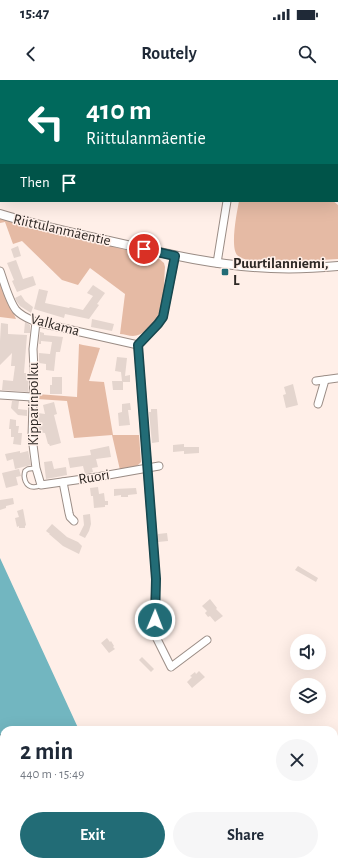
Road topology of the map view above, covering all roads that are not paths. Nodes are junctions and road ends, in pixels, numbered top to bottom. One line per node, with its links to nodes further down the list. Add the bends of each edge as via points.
1 (227, 202): 4 (street)
2 (0, 214): 3 (street, Riittulanmäentie)
3 (175, 256): 4 (street, Riittulanmäentie); 8 (street, via 163,317)
4 (217, 263): 5 (street, Riittulanmäentie, via 271,268)
5 (338, 266)
6 (0, 271): 7 (street, Valkama, via 16,310)
7 (36, 322): 8 (street, Valkama); 13 (street, Kipparinpolku)
8 (138, 345): 17 (street)
9 (338, 378): 10 (street)
10 (326, 380): 11 (street); 14 (street)
11 (316, 381)
12 (0, 395): 13 (street)
13 (32, 397): 16 (street, Kipparinpolku, via 32,437)
14 (318, 404)
15 (159, 466): 17 (street, Ruori)
16 (36, 468): 19 (street, Kipparinpolku); 19 (lane, via 25,471 25,481 33,487)
17 (147, 468): 18 (street, Ruori); 21 (street, via 156,579 154,634 171,667)
18 (63, 482): 19 (street, Ruori); 20 (street, via 70,517)
19 (41, 485)
20 (74, 521)
21 (207, 640)

